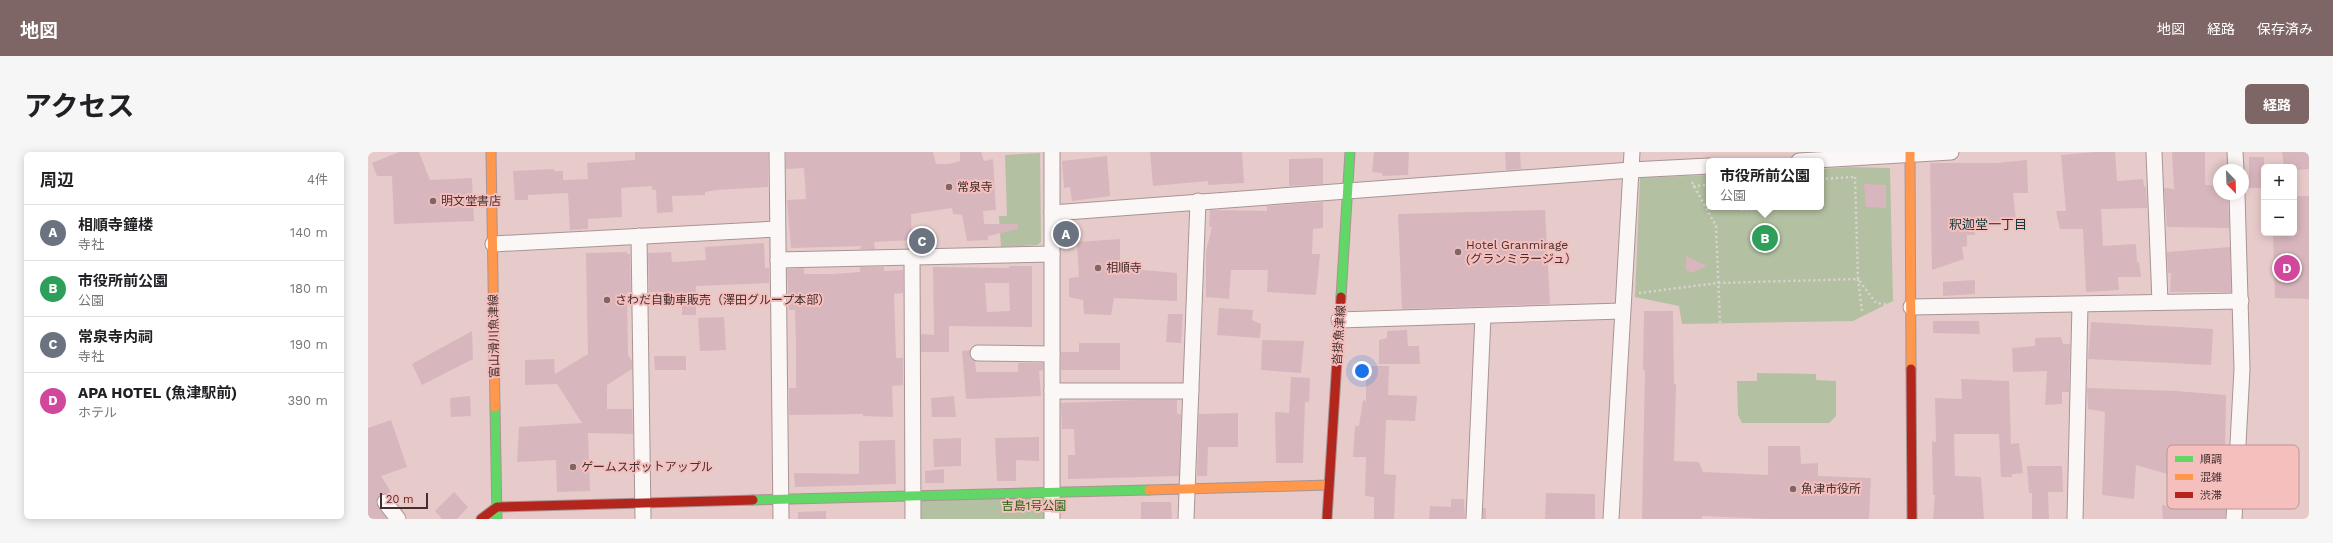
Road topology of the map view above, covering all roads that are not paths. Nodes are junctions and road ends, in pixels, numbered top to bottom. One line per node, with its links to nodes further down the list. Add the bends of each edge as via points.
1 (491, 152): 20 (street, 富山滑川魚津線)
2 (777, 152): 18 (street)
3 (1052, 152): 17 (street)
4 (1350, 152): 14 (street, 沓掛魚津線)
5 (1632, 152): 13 (street)
6 (1951, 152): 9 (street)
7 (2154, 152): 25 (street)
8 (2235, 152): 11 (street)
9 (1910, 153): 10 (street); 27 (street)
10 (1824, 159)
11 (2236, 164)
12 (1706, 166): 13 (street)
13 (1631, 170): 14 (street); 28 (street)
14 (1349, 190): 16 (street); 30 (street, 沓掛魚津線)
15 (2237, 200): 24 (street)
16 (1198, 201): 17 (street); 34 (street)
17 (1052, 213): 21 (street)
18 (777, 228): 19 (street); 23 (street)
19 (639, 236): 20 (street); 42 (street)
20 (493, 244): 43 (street, 富山滑川魚津線)
21 (1052, 254): 22 (street); 32 (street)
22 (912, 257): 23 (street); 39 (street)
23 (778, 260): 40 (street)
24 (2241, 301): 25 (street); 35 (street, via 2242,369)
25 (2160, 302): 26 (street)
26 (2080, 305): 27 (street); 57 (street)
27 (1911, 307): 56 (street)
28 (1622, 311): 29 (street); 55 (street)
29 (1483, 316): 30 (street); 54 (street)
30 (1339, 320): 36 (street, 沓掛魚津線)
31 (978, 353): 32 (street)
32 (1052, 354): 33 (street)
33 (1052, 391): 34 (street); 38 (street)
34 (1192, 391): 37 (street)
35 (2238, 445)
36 (1329, 485): 37 (street); 53 (street, 沓掛魚津線)
37 (1188, 489): 38 (street); 52 (street)
38 (1052, 492): 39 (street); 51 (street)
39 (913, 496): 40 (street); 50 (street)
40 (781, 499): 42 (street); 49 (street)
41 (385, 502): 45 (street)
42 (643, 503): 43 (street); 48 (street)
43 (497, 507): 46 (street); 47 (street, 富山滑川魚津線)
44 (2235, 509): 58 (street)
45 (398, 519)
46 (482, 519)
47 (497, 519)
48 (643, 519)
49 (781, 519)
50 (913, 519)
51 (1052, 519)
52 (1186, 519)
53 (1327, 519)
54 (1474, 519)
55 (1611, 519)
56 (1912, 519)
57 (2075, 519)
58 (2234, 519)

